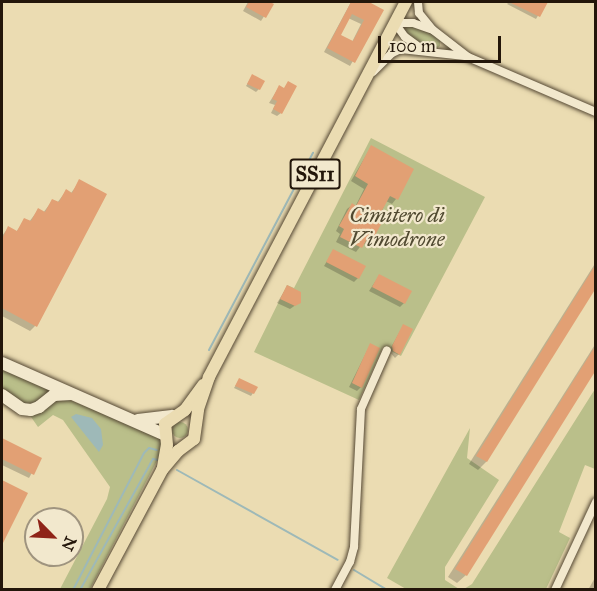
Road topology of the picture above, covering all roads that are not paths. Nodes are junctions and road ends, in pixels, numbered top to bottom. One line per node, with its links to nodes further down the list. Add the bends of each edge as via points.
1 (406, 2): 3 (main road, SS11)
2 (418, 2): 4 (street, via 419,14)
3 (395, 23): 4 (street, via 413,23); 6 (street, via 405,37); 9 (main road, SS11)
4 (433, 30): 5 (street)
5 (443, 38): 7 (street); 8 (street)
6 (423, 49): 7 (street); 9 (street, via 394,51)
7 (436, 51): 8 (street)
8 (468, 57): 10 (street)
9 (362, 84): 13 (main road, SS11)
10 (596, 112)
11 (387, 350): 24 (street, via 361,409 354,550)
12 (4, 364): 15 (street)
13 (210, 377): 16 (main road, SS11); 18 (main road, SS11)
14 (2, 395): 15 (street, via 22,409 31,410 54,395)
15 (75, 395): 17 (street)
16 (175, 416): 17 (street); 18 (main road, via 188,416); 19 (main road, SS11, via 165,424)
17 (133, 420): 19 (street)
18 (195, 424): 20 (main road, SS11, via 196,435)
19 (166, 437): 20 (main road, via 175,446); 21 (main road, SS11)
20 (186, 446): 21 (main road, SS11)
21 (162, 470): 23 (main road, SS11)
22 (596, 502): 25 (street)
23 (98, 590)
24 (335, 590)
25 (555, 590)

